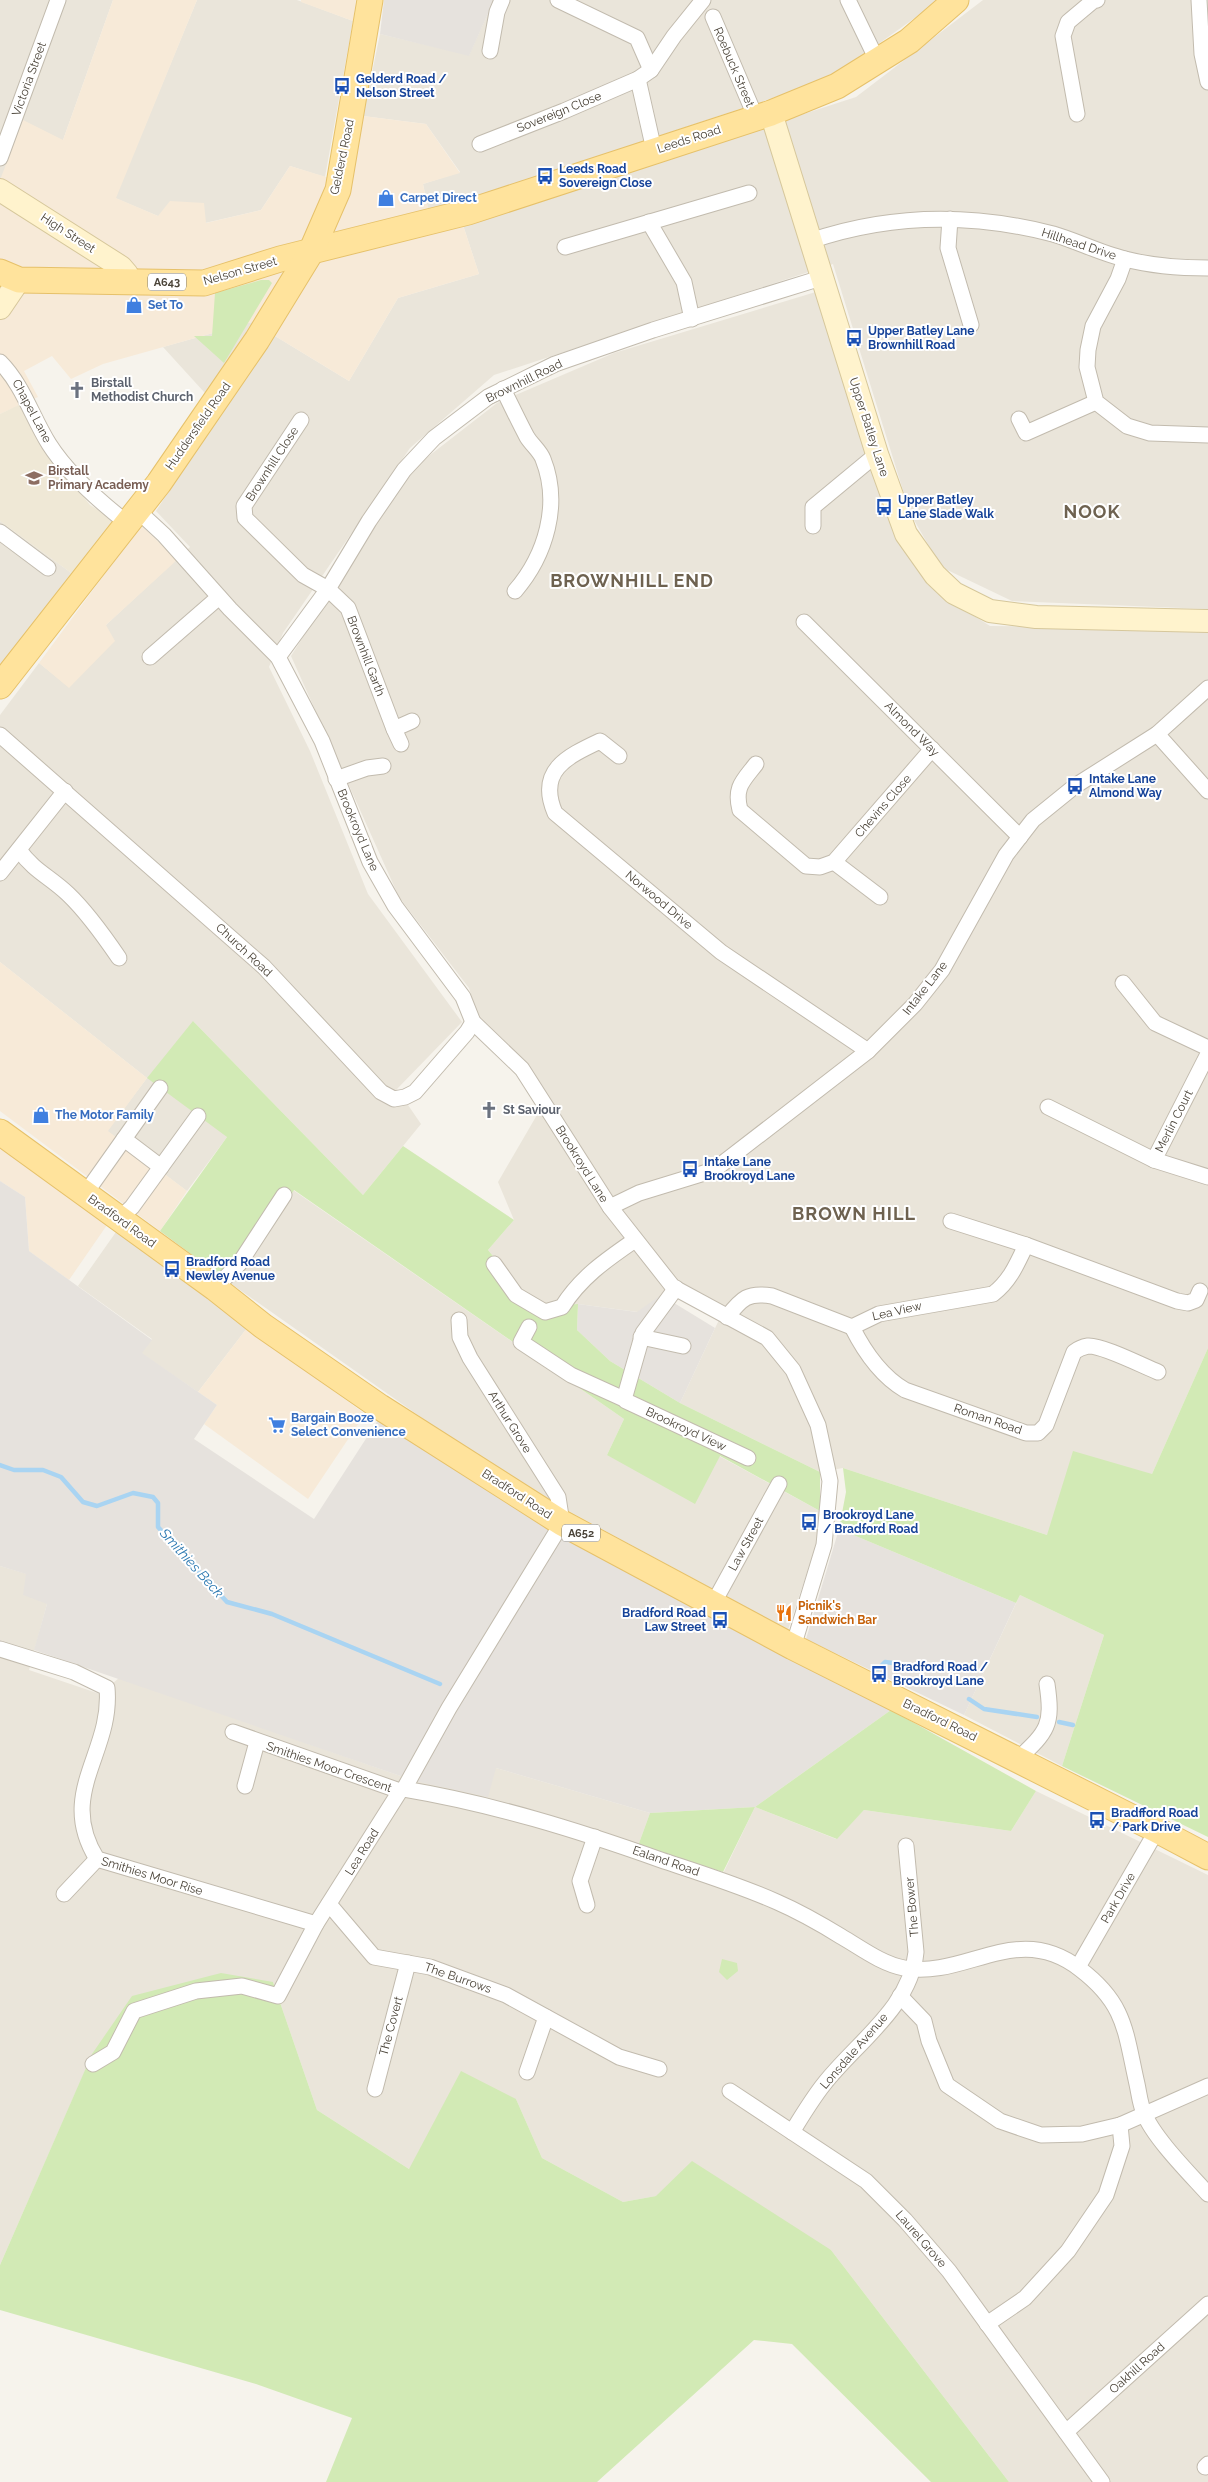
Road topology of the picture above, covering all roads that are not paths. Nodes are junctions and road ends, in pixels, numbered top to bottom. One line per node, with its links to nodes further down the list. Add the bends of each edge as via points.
1 (58, 0): 20 (street, Victoria Street)
2 (370, 0): 27 (main road, Gelderd Road, via 338,190)
3 (558, 0): 13 (street, via 637,38)
4 (703, 0): 13 (street)
5 (848, 0): 12 (street)
6 (956, 0): 12 (main road, Leeds Road / A643, via 909,41)
7 (1097, 0): 16 (street, via 1068,22 1063,36)
8 (1199, 0): 15 (street, via 1202,54)
9 (500, 6): 11 (street)
10 (713, 17): 17 (street, Roebuck Street)
11 (490, 51)
12 (877, 60): 17 (main road, Leeds Road / A643, via 837,86)
13 (651, 70): 14 (street, Sovereign Close)
14 (638, 79): 18 (street, Sovereign Close); 19 (street)
15 (1208, 82)
16 (1077, 114)
17 (763, 115): 19 (main road, Leeds Road / A643); 25 (street, Upper Batley Lane)
18 (480, 144)
19 (654, 150): 27 (main road, Leeds Road / A643, via 468,212)
20 (0, 158)
21 (0, 190): 32 (street, High Street, via 121,267 128,274)
22 (749, 193): 24 (street)
23 (950, 218): 25 (street, Hillhead Drive, via 899,220 844,229); 28 (street, Hillhead Drive, via 1002,222 1055,235); 35 (street, via 948,248)
24 (649, 222): 26 (street); 34 (street, via 684,282)
25 (810, 241): 31 (street, Upper Batley Lane)
26 (565, 247)
27 (311, 252): 32 (main road, Nelson Street / A643, via 204,283); 43 (main road, Huddersfield Road, via 257,340)
28 (1125, 259): 29 (street, Hillhead Drive, via 1173,268); 38 (street, via 1093,326 1088,350 1087,367)
29 (1208, 268)
30 (9, 276): 32 (main road, Nelson Street / A643); 33 (street)
31 (821, 278): 34 (street, Brownhill Road); 42 (street, Upper Batley Lane)
32 (128, 282)
33 (0, 308)
34 (692, 319): 37 (street, Brownhill Road, via 555,364)
35 (970, 325)
36 (0, 362): 43 (street, Chapel Lane, via 12,374 50,445 95,498)
37 (503, 389): 47 (street, Brownhill Road, via 488,396 434,438 404,470); 48 (street, via 528,439 542,456 551,484 546,538 529,574)
38 (1096, 402): 39 (street, via 1026,433); 41 (street, via 1127,426 1150,433)
39 (1019, 419)
40 (301, 420): 47 (street, Brownhill Close, via 244,506 245,518 303,575)
41 (1208, 435)
42 (877, 454): 44 (street, via 812,507); 50 (street, Upper Batley Lane, via 906,534 935,575 954,593 974,605 990,611 1036,617)
43 (132, 516): 49 (street, Brookroyd Lane, via 164,535); 54 (main road, Huddersfield Road)
44 (813, 526)
45 (0, 532): 46 (street)
46 (48, 568)
47 (328, 589): 53 (street, Brownhill Road); 57 (street, Brownhill Garth, via 348,608)
48 (515, 591)
49 (219, 597): 52 (street); 53 (street, Brookroyd Lane)
50 (1208, 621)
51 (804, 622): 61 (street, Almond Way)
52 (150, 657)
53 (278, 657): 65 (street, Brookroyd Lane, via 318,734)
54 (0, 686)
55 (1208, 688): 58 (street, Intake Lane)
56 (412, 721): 57 (street)
57 (394, 729): 60 (street, Brownhill Garth)
58 (1157, 734): 66 (street); 68 (street, Intake Lane, via 1074,786 1033,820)
59 (0, 735): 67 (street, Church Road)
60 (402, 744)
61 (932, 749): 68 (street, Almond Way); 70 (street, Chevins Close)
62 (619, 756): 77 (street, Norwood Drive, via 600,741 558,767 549,784 549,799 556,813 721,952)
63 (756, 764): 70 (street, via 738,787 740,810 806,866 820,867)
64 (383, 766): 65 (street)
65 (336, 779): 75 (street, Brookroyd Lane, via 370,862 395,906 463,997)
66 (1208, 790)
67 (65, 791): 69 (street); 75 (street, Church Road, via 264,967 381,1092 394,1099 415,1092)
68 (1020, 837): 77 (street, Intake Lane, via 1006,855 942,970 915,1004)
69 (19, 850): 71 (street); 73 (street, via 31,866 67,894 100,930)
70 (834, 862): 72 (street)
71 (0, 873)
72 (880, 897)
73 (119, 958)
74 (1123, 983): 76 (street, via 1155,1023)
75 (473, 1022): 89 (street, Brookroyd Lane, via 522,1069)
76 (1208, 1048)
77 (868, 1051): 89 (street, Intake Lane, via 714,1170 639,1193)
78 (1208, 1054): 84 (street, Merlin Court)
79 (160, 1088): 83 (street)
80 (1048, 1107): 84 (street, Merlin Court)
81 (198, 1116): 85 (street)
82 (0, 1132): 87 (main road, Bradford Road / A652)
83 (124, 1139): 85 (street); 87 (street)
84 (1154, 1160): 86 (street, Merlin Court)
85 (161, 1167): 90 (street)
86 (1208, 1177)
87 (85, 1194): 90 (main road, Bradford Road / A652)
88 (284, 1195): 95 (street, via 239,1264)
89 (610, 1207): 92 (street, Brookroyd Lane)
90 (120, 1219): 95 (main road, Bradford Road / A652)
91 (951, 1221): 93 (street)
92 (635, 1240): 94 (street, via 594,1269 574,1289 562,1308 545,1312 516,1295); 96 (street, Brookroyd Lane)
93 (1026, 1244): 97 (street, via 1177,1301 1188,1303 1196,1300); 100 (street, Lea View, via 1014,1271 993,1294 879,1314)
94 (494, 1264)
95 (215, 1288): 108 (main road, Bradford Road / A652, via 263,1326 380,1407)
96 (676, 1288): 98 (street, Brookroyd Lane); 102 (street)
97 (1200, 1291)
98 (728, 1317): 100 (street, via 749,1295 759,1294); 110 (street, Brookroyd Lane, via 767,1338 793,1370 818,1425 830,1481 824,1545)
99 (459, 1320): 108 (street, Arthur Grove, via 460,1337 470,1358 558,1497)
100 (852, 1326): 104 (street, Roman Road, via 863,1350 894,1384 1026,1433 1038,1433 1046,1425 1074,1352 1080,1348 1090,1346)
101 (529, 1327): 105 (street, Brookroyd View, via 520,1342 571,1376)
102 (641, 1337): 103 (street); 105 (street)
103 (683, 1346)
104 (1158, 1372)
105 (626, 1400): 106 (street, Brookroyd View)
106 (748, 1458)
107 (779, 1484): 109 (street, Law Street)
108 (562, 1523): 109 (main road, Bradford Road / A652); 117 (street, Lea Road)
109 (713, 1604): 110 (main road, Bradford Road / A652)
110 (793, 1647): 115 (main road, Bradford Road / A652)
111 (0, 1649): 122 (street, Smithies Moor Rise, via 74,1672 107,1688 109,1706 82,1792 82,1815 88,1846)
112 (1047, 1684): 115 (street, via 1051,1710 1042,1737)
113 (233, 1732): 114 (street, Smithies Moor Crescent)
114 (257, 1742): 116 (street, Smithies Moor Crescent); 117 (street, Smithies Moor Crescent)
115 (1018, 1759): 118 (main road, Bradford Road / A652)
116 (245, 1786)
117 (402, 1790): 119 (street, Ealand Road, via 446,1796 522,1814); 124 (street, Lea Road)
118 (1157, 1830): 121 (main road, Bradford Road / A652); 128 (street, Park Drive)
119 (596, 1837): 125 (street, via 580,1881); 129 (street, Ealand Road, via 759,1895 806,1916 891,1964)
120 (906, 1846): 129 (street, The Bower)
121 (1208, 1858)
122 (97, 1859): 123 (street); 126 (street, Smithies Moor Rise)
123 (64, 1894)
124 (329, 1904): 126 (street, Lea Road); 127 (street, The Burrows, via 374,1957)
125 (587, 1905)
126 (316, 1924): 132 (street, Lea Road, via 278,1996 242,1986 196,1991 134,2011 113,2052)
127 (408, 1963): 131 (street, The Burrows, via 430,1967 506,1995); 136 (street, The Covert)
128 (1078, 1967): 129 (street, Ealand Road, via 1037,1950 1007,1950 978,1956 955,1966); 138 (street, Ealand Road, via 1107,1992 1124,2022)
129 (915, 1969): 130 (street, Lonsdale Avenue)
130 (900, 1996): 139 (street, via 924,2020 947,2085 1000,2121 1041,2135 1082,2134); 140 (street, Lonsdale Avenue, via 824,2084)
131 (546, 2017): 133 (street, The Burrows, via 619,2057); 134 (street)
132 (93, 2064)
133 (659, 2069)
134 (527, 2072)
135 (1208, 2086): 138 (street)
136 (374, 2089)
137 (730, 2091): 140 (street, Laurel Grove)
138 (1144, 2114): 139 (street); 141 (street, via 1167,2147)
139 (1120, 2125): 143 (street, via 1122,2146 1106,2195 1068,2251 1025,2298)
140 (792, 2132): 143 (street, Laurel Grove, via 866,2181 906,2220 949,2271)
141 (1208, 2194)
142 (1208, 2304): 144 (street, Oakhill Road)
143 (987, 2324): 144 (street, Laurel Grove)
144 (1066, 2432): 145 (street, Laurel Grove)
145 (1102, 2482)

